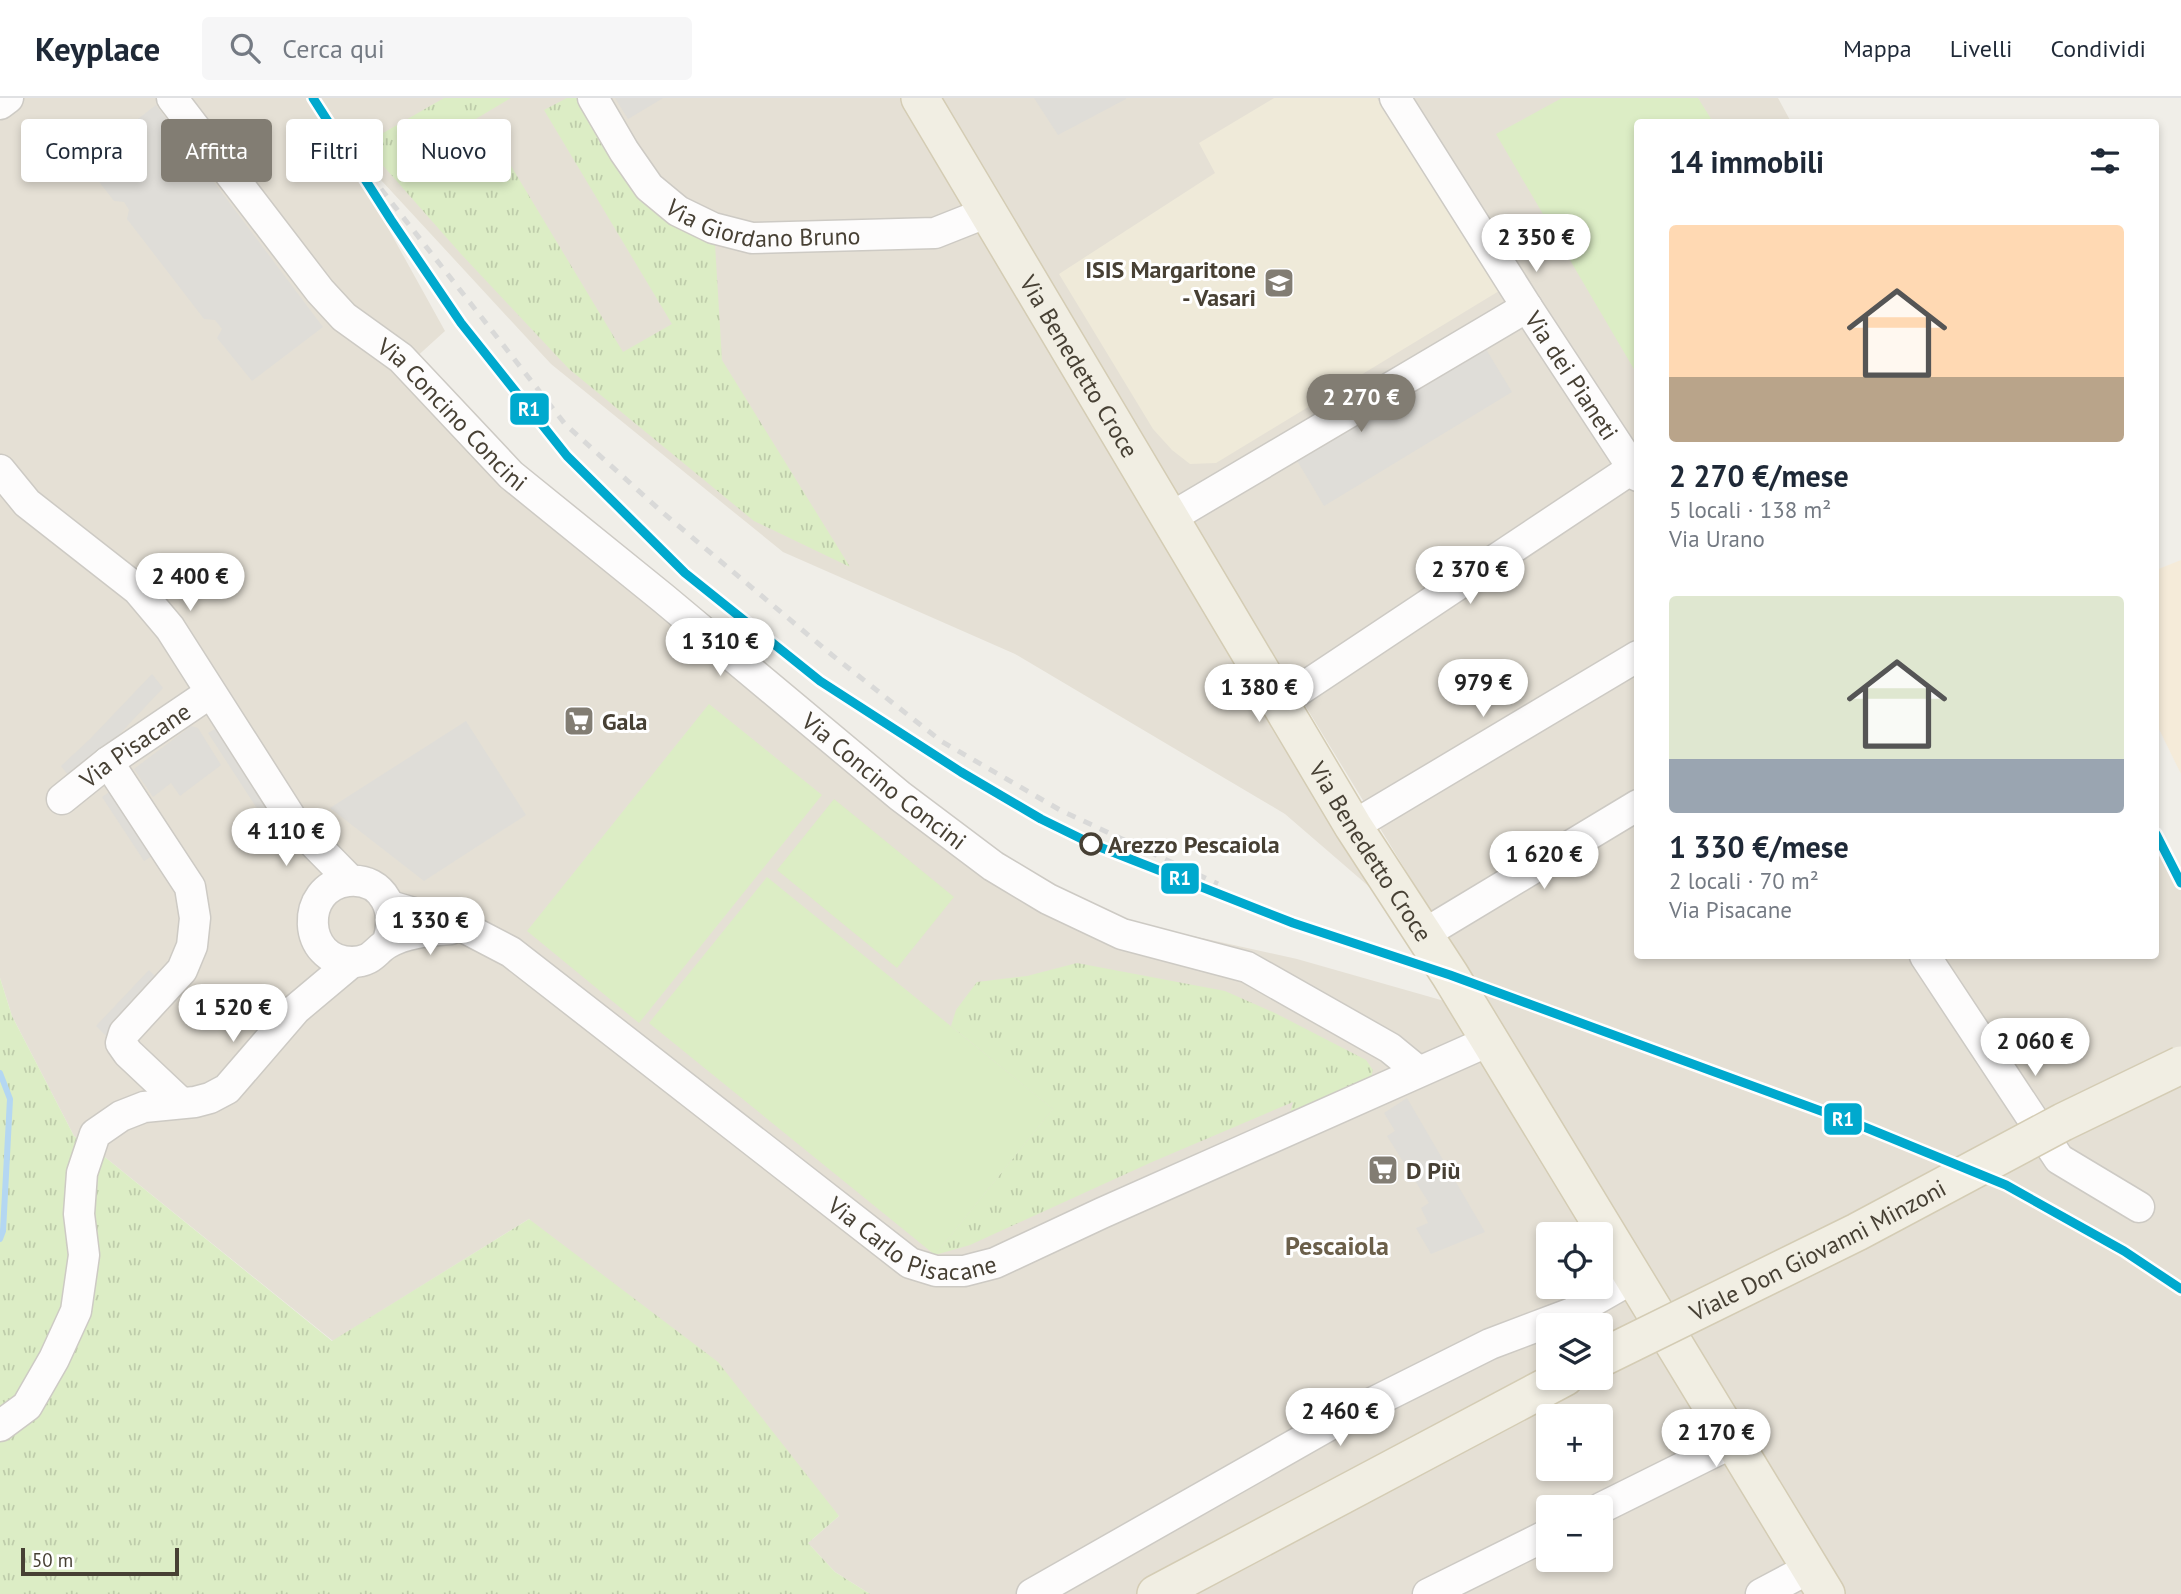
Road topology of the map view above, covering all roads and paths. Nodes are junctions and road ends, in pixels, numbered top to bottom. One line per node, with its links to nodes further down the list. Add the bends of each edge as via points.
1 (8, 98): 6 (street)
2 (172, 98): 33 (street, Via Concino Concini, via 344,317 401,358 510,475 900,796 993,866 1048,899 1122,934 1247,967 1390,1048)
3 (593, 98): 7 (street, Via Giordano Bruno, via 649,187 678,211 713,228 752,238 935,233)
4 (1395, 98): 8 (street, Via dei Pianeti)
5 (926, 101): 7 (main road, Via Benedetto Croce)
6 (0, 104)
7 (988, 212): 12 (main road, Via Benedetto Croce)
8 (1527, 307): 10 (street, Via dei Pianeti); 12 (street)
9 (0, 470): 14 (street, via 27,503 138,590 170,628)
10 (1634, 470)
11 (1634, 473): 15 (street)
12 (1170, 518): 15 (main road, Via Benedetto Croce)
13 (1634, 658): 20 (street)
14 (210, 692): 16 (street, Via Pisacane); 19 (street)
15 (1280, 703): 20 (main road, Via Benedetto Croce)
16 (108, 762): 17 (street, Via Pisacane); 34 (street, via 190,887 195,918 192,946 182,970 124,1033 121,1043)
17 (62, 799)
18 (1634, 807): 25 (street)
19 (295, 824): 21 (street); 22 (street)
20 (1353, 826): 25 (main road, Via Benedetto Croce)
21 (350, 880): 22 (street); 23 (street, via 374,887)
22 (320, 896): 27 (street, via 311,920)
23 (390, 906): 24 (street); 26 (street, via 392,931)
24 (465, 928): 26 (street, via 420,932); 33 (street, Via Carlo Pisacane, via 511,952 910,1263 936,1271 964,1271 995,1263)
25 (1424, 934): 31 (main road, Via Benedetto Croce)
26 (387, 943): 29 (street, via 365,960)
27 (319, 945): 29 (street, via 339,960); 30 (street)
28 (1927, 959): 35 (street, via 2059,1159)
29 (352, 962): 30 (street)
30 (296, 1009): 34 (street, via 227,1089 210,1098)
31 (1489, 1041): 33 (street, Via Carlo Pisacane); 36 (main road, Via Benedetto Croce)
32 (2181, 1065): 37 (main road, Viale Don Giovanni Minzoni, bridge)
33 (1418, 1071)
34 (180, 1102): 39 (street, via 144,1107 95,1134 82,1173 79,1214 84,1255 76,1311 27,1406)
35 (2139, 1207)
36 (1633, 1278): 40 (main road, Via Benedetto Croce); 44 (street, via 1572,1313 1490,1344 1340,1419)
37 (1613, 1353)
38 (1540, 1390): 45 (main road)
39 (0, 1426)
40 (1734, 1442): 41 (street); 43 (main road, Via Benedetto Croce)
41 (1613, 1502)
42 (1536, 1540): 46 (street)
43 (1818, 1581): 47 (street)
44 (1032, 1594)
45 (1156, 1594)
46 (1428, 1594)
47 (1760, 1594)

